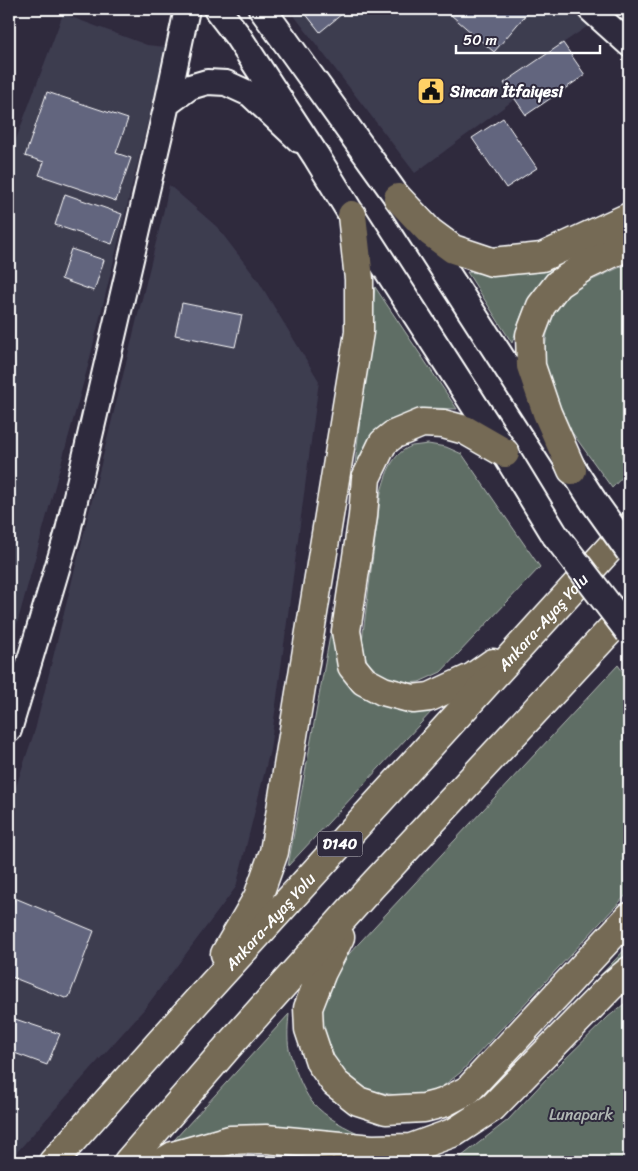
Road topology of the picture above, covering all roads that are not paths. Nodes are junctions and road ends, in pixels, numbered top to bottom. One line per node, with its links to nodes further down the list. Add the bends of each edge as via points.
1 (188, 9): 6 (street)
2 (217, 9): 7 (main road, via 238,35)
3 (262, 9): 8 (main road)
4 (590, 9): 5 (street)
5 (629, 44)
6 (167, 104): 7 (street, via 190,87 207,82 226,83 250,94); 19 (street, via 67,535)
7 (316, 156): 9 (main road)
8 (398, 198): 10 (highway, via 430,232 453,248 492,262 542,257); 13 (main road)
9 (352, 214): 12 (main road); 23 (highway, via 359,279 359,332 274,852 258,898)
10 (629, 217)
11 (629, 245): 13 (highway, via 585,266 558,284 541,306 530,335 531,366)
12 (506, 453): 17 (main road, bridge, via 555,535); 18 (highway, via 465,430 443,424 422,423 393,435 383,444 366,478 346,631 352,666 364,681 383,691 413,699 430,696 473,677)
13 (572, 470): 15 (main road, bridge)
14 (629, 527): 18 (highway, Ankara-Ayaş Yolu / D140)
15 (629, 552)
16 (629, 610): 20 (highway)
17 (629, 632)
18 (529, 637): 23 (highway, Ankara-Ayaş Yolu / D140)
19 (9, 730)
20 (372, 886): 21 (highway, via 322,972 308,1008 309,1029 320,1062 334,1082 358,1102 386,1110 443,1104 468,1090); 25 (highway)
21 (629, 917)
22 (629, 971): 26 (highway, via 610,986 493,1107 455,1132 411,1148 372,1149 266,1139 230,1140 173,1156)
23 (198, 1000): 24 (highway, Ankara-Ayaş Yolu / D140)
24 (52, 1162)
25 (128, 1162)
26 (163, 1162)

